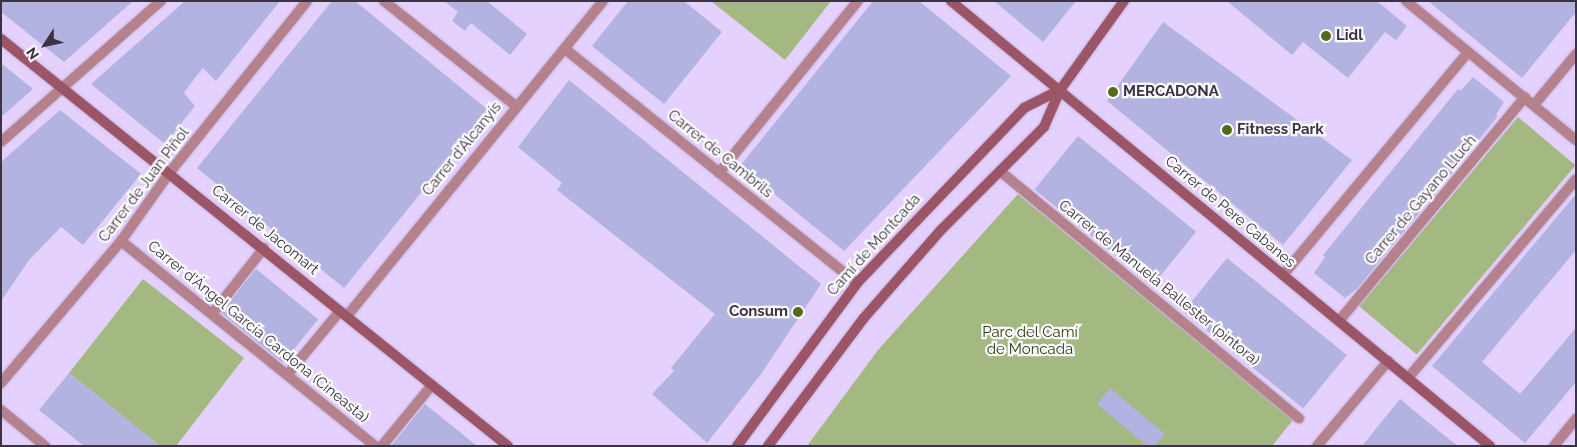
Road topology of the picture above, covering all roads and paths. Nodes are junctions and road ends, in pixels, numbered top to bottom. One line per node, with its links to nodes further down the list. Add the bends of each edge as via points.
1 (161, 1): 13 (street)
2 (307, 1): 21 (street, Carrer de Juan Piñol)
3 (384, 1): 17 (street)
4 (603, 1): 10 (street, Carrer d'Alcanyís)
5 (858, 1): 22 (street)
6 (951, 1): 14 (street, Carrer de Pere Cabanes)
7 (1124, 1): 14 (street, Camí de Montcada)
8 (1406, 1): 11 (street)
9 (1, 39): 13 (street, Carrer de Jacomart)
10 (565, 48): 17 (street, Carrer d'Alcanyís); 22 (street, Carrer de Cambrils)
11 (1468, 52): 15 (street); 26 (street)
12 (1576, 54): 16 (street)
13 (63, 88): 19 (street); 21 (street, Carrer de Jacomart)
14 (1060, 90): 20 (street, Camí de Montcada, via 1044,127); 26 (street, Carrer de Pere Cabanes); 27 (street, Camí de Montcada, via 1024,108)
15 (1525, 97): 16 (street); 30 (street, Carrer de Gayano Lluch)
16 (1534, 105): 18 (street)
17 (516, 106): 29 (street, Carrer d'Alcanyís)
18 (1576, 140)
19 (1, 142)
20 (1000, 171): 37 (street, Carrer de Manuela Ballester (pintora)); 44 (street, Camí de Montcada, via 940,231 863,319)
21 (170, 172): 24 (street, Carrer de Juan Piñol); 25 (street, Carrer de Jacomart)
22 (719, 173): 27 (street, Carrer de Cambrils)
23 (1576, 178): 33 (street)
24 (121, 241): 28 (street, Carrer d'Ángel García Cardona (Cineasta)); 34 (street, Carrer de Juan Piñol)
25 (264, 248): 28 (street); 29 (street, Carrer de Jacomart)
26 (1283, 275): 30 (street, Carrer de Pere Cabanes)
27 (856, 283): 43 (street, Camí de Montcada)
28 (212, 314): 32 (street, Carrer d'Ángel García Cardona (Cineasta))
29 (343, 314): 32 (street, Carrer d'Alcanyís); 35 (street, Carrer de Jacomart)
30 (1339, 321): 31 (street, Carrer de Pere Cabanes)
31 (1388, 361): 33 (street, Carrer de Pere Cabanes); 45 (street)
32 (287, 375): 40 (street, Carrer d'Ángel García Cardona (Cineasta))
33 (1408, 378): 46 (street, Carrer de Pere Cabanes)
34 (1, 383)
35 (432, 385): 41 (street); 42 (street, Carrer de Jacomart)
36 (1, 410): 39 (street)
37 (1300, 418)
38 (1576, 419): 47 (street)
39 (45, 446)
40 (375, 446)
41 (382, 446)
42 (508, 446)
43 (738, 446)
44 (768, 446)
45 (1317, 446)
46 (1490, 446)
47 (1554, 446)

